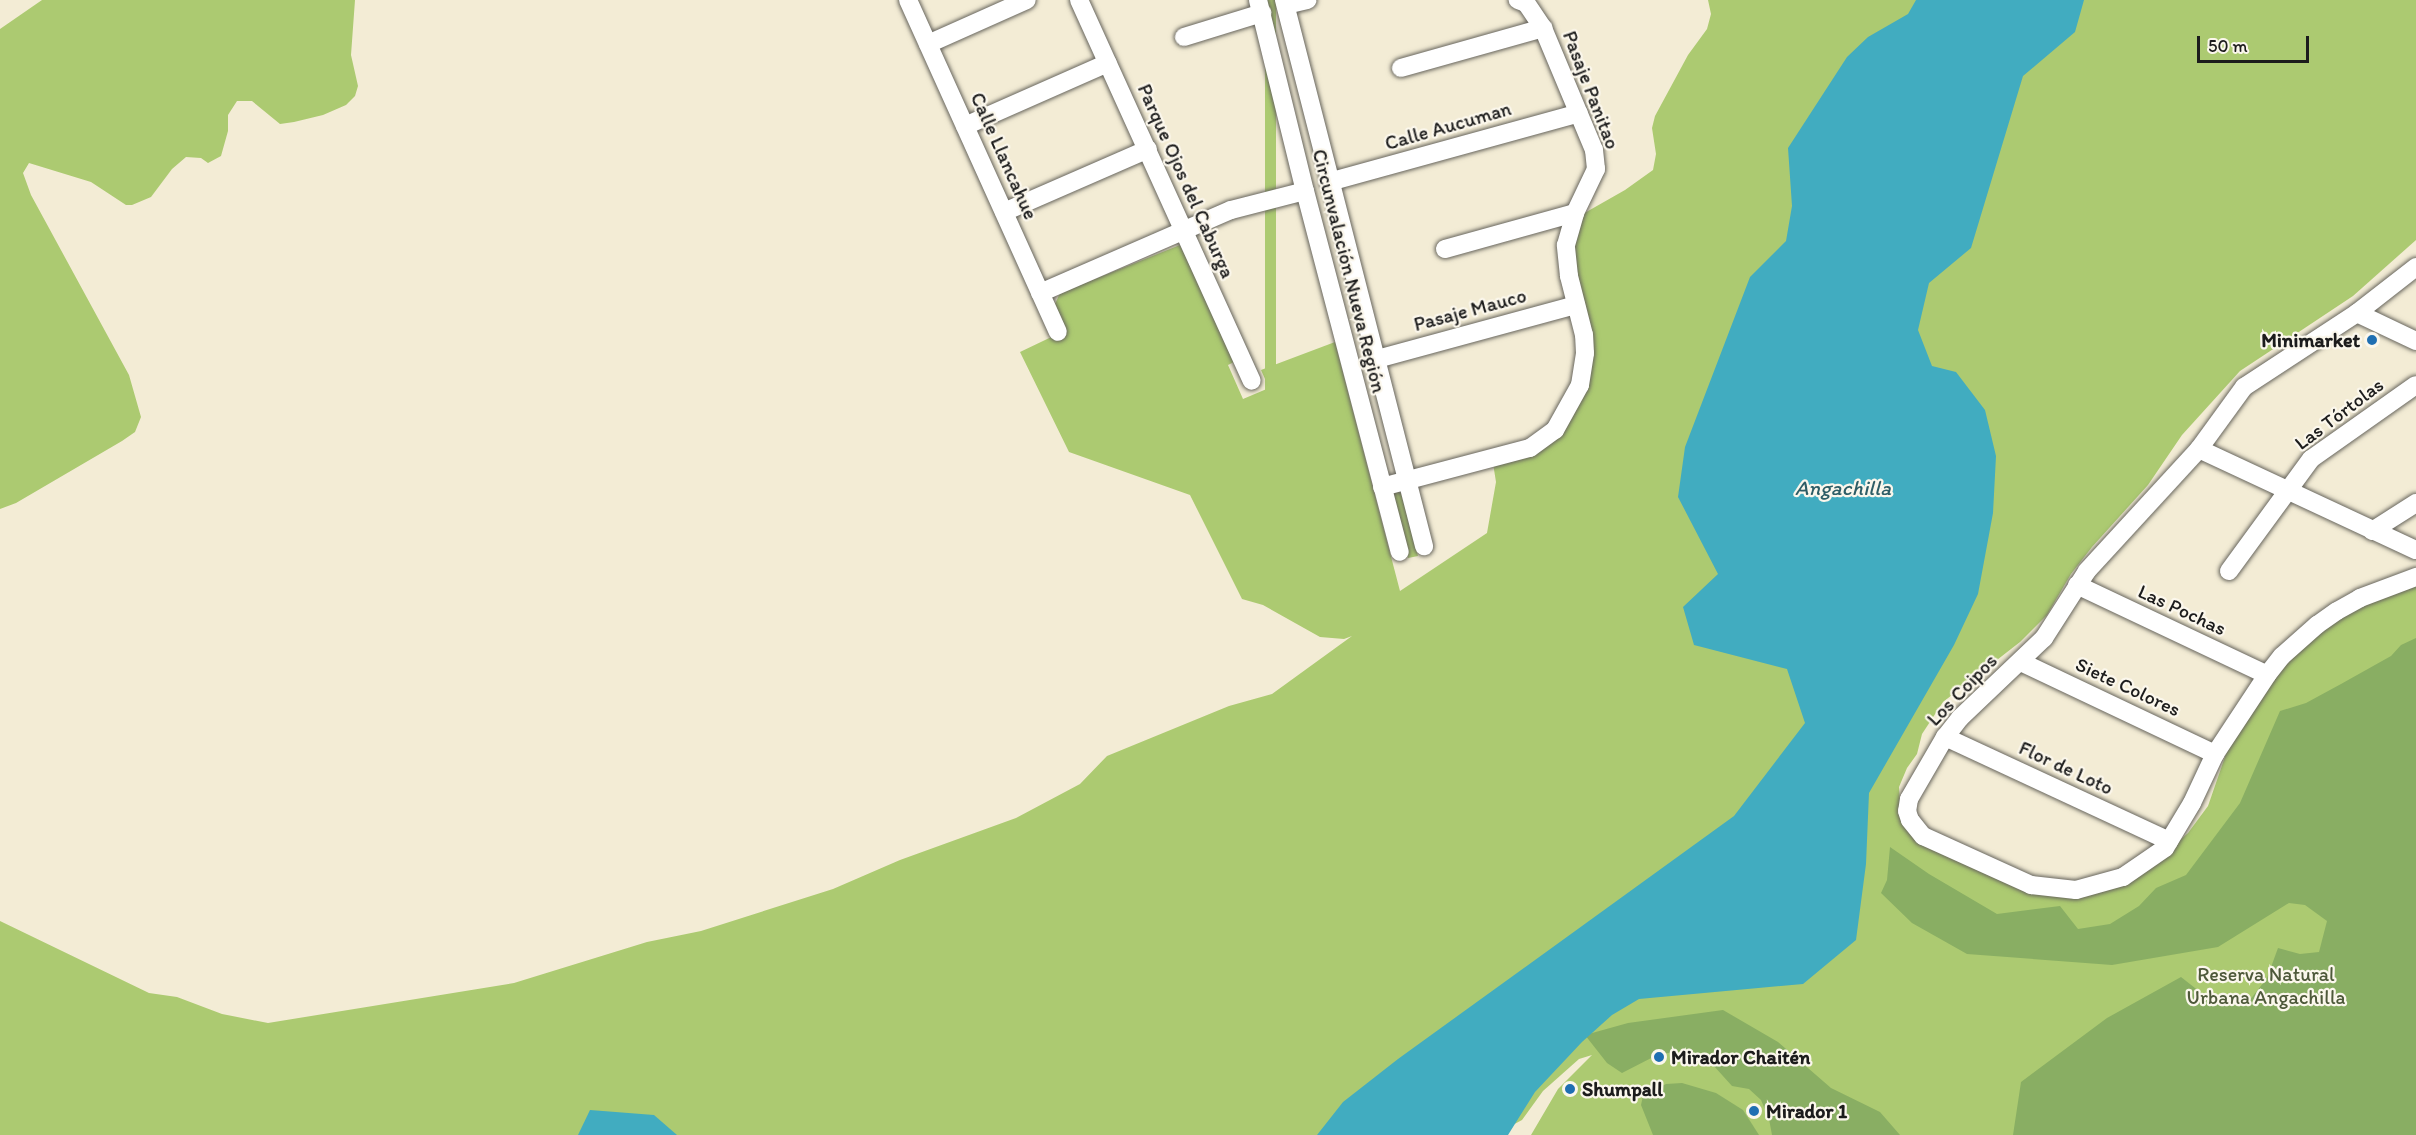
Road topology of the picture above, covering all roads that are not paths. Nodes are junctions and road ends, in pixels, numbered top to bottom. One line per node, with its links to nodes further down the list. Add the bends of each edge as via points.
1 (908, 0): 10 (street, Calle Llancahue)
2 (1027, 0): 10 (street)
3 (1079, 0): 11 (street, Parque Ojos del Caburga)
4 (1307, 0): 6 (street)
5 (1518, 0): 8 (street, Pasaje Panitao, via 1526,3)
6 (1285, 3): 16 (street, Circunvalación Nueva Región)
7 (1260, 7): 9 (street); 17 (street, Circunvalación Nueva Región)
8 (1543, 28): 12 (street); 13 (street, Pasaje Panitao)
9 (1184, 37)
10 (928, 44): 14 (street, Calle Llancahue)
11 (1108, 63): 14 (street); 15 (street, Parque Ojos del Caburga)
12 (1401, 68)
13 (1579, 113): 16 (street, Calle Aucuman); 19 (street, Pasaje Panitao, via 1594,150 1596,169)
14 (965, 126): 18 (street, Calle Llancahue)
15 (1148, 149): 18 (street); 20 (street, Parque Ojos del Caburga)
16 (1329, 182): 28 (street, Circunvalación Nueva Región)
17 (1305, 191): 20 (street, via 1231,210); 33 (street, Circunvalación Nueva Región)
18 (1004, 212): 23 (street, Calle Llancahue)
19 (1575, 213): 21 (street); 24 (street, Pasaje Panitao, via 1566,245)
20 (1186, 231): 23 (street); 29 (street, Parque Ojos del Caburga)
21 (1445, 249)
22 (2416, 267): 25 (street, Los Coipos)
23 (1040, 293): 26 (street, Calle Llancahue)
24 (1576, 305): 28 (street, Pasaje Mauco); 32 (street, Pasaje Panitao, via 1585,353 1580,385 1555,430 1530,448)
25 (2358, 313): 27 (street); 31 (street, Los Coipos, via 2244,387)
26 (1058, 332)
27 (2416, 341)
28 (1377, 359): 32 (street, Circunvalación Nueva Región)
29 (1252, 381)
30 (2416, 385): 34 (street, Las Tórtolas, via 2311,459)
31 (2199, 449): 34 (street); 42 (street, Los Coipos)
32 (1407, 480): 33 (street, Pasaje Panitao); 37 (street, Circunvalación Nueva Región)
33 (1382, 487): 39 (street, Circunvalación Nueva Región)
34 (2286, 491): 36 (street); 40 (street, Las Tórtolas)
35 (2416, 503): 36 (street)
36 (2372, 531): 38 (street)
37 (1424, 546)
38 (2416, 550)
39 (1400, 552)
40 (2229, 570)
41 (2416, 577): 44 (street, Los Coipos, via 2337,611 2300,640)
42 (2078, 585): 43 (street, Los Coipos, via 2044,638); 44 (street, Las Pochas)
43 (2021, 662): 45 (street, Los Coipos); 46 (street, Siete Colores)
44 (2267, 675): 46 (street, Los Coipos)
45 (1945, 736): 47 (street, Flor de Loto); 47 (street, Los Coipos, via 1909,799 1907,811 1915,829 1942,845 2031,885 2076,890 2130,873 2152,860)
46 (2216, 754): 47 (street, Los Coipos)
47 (2169, 841)

